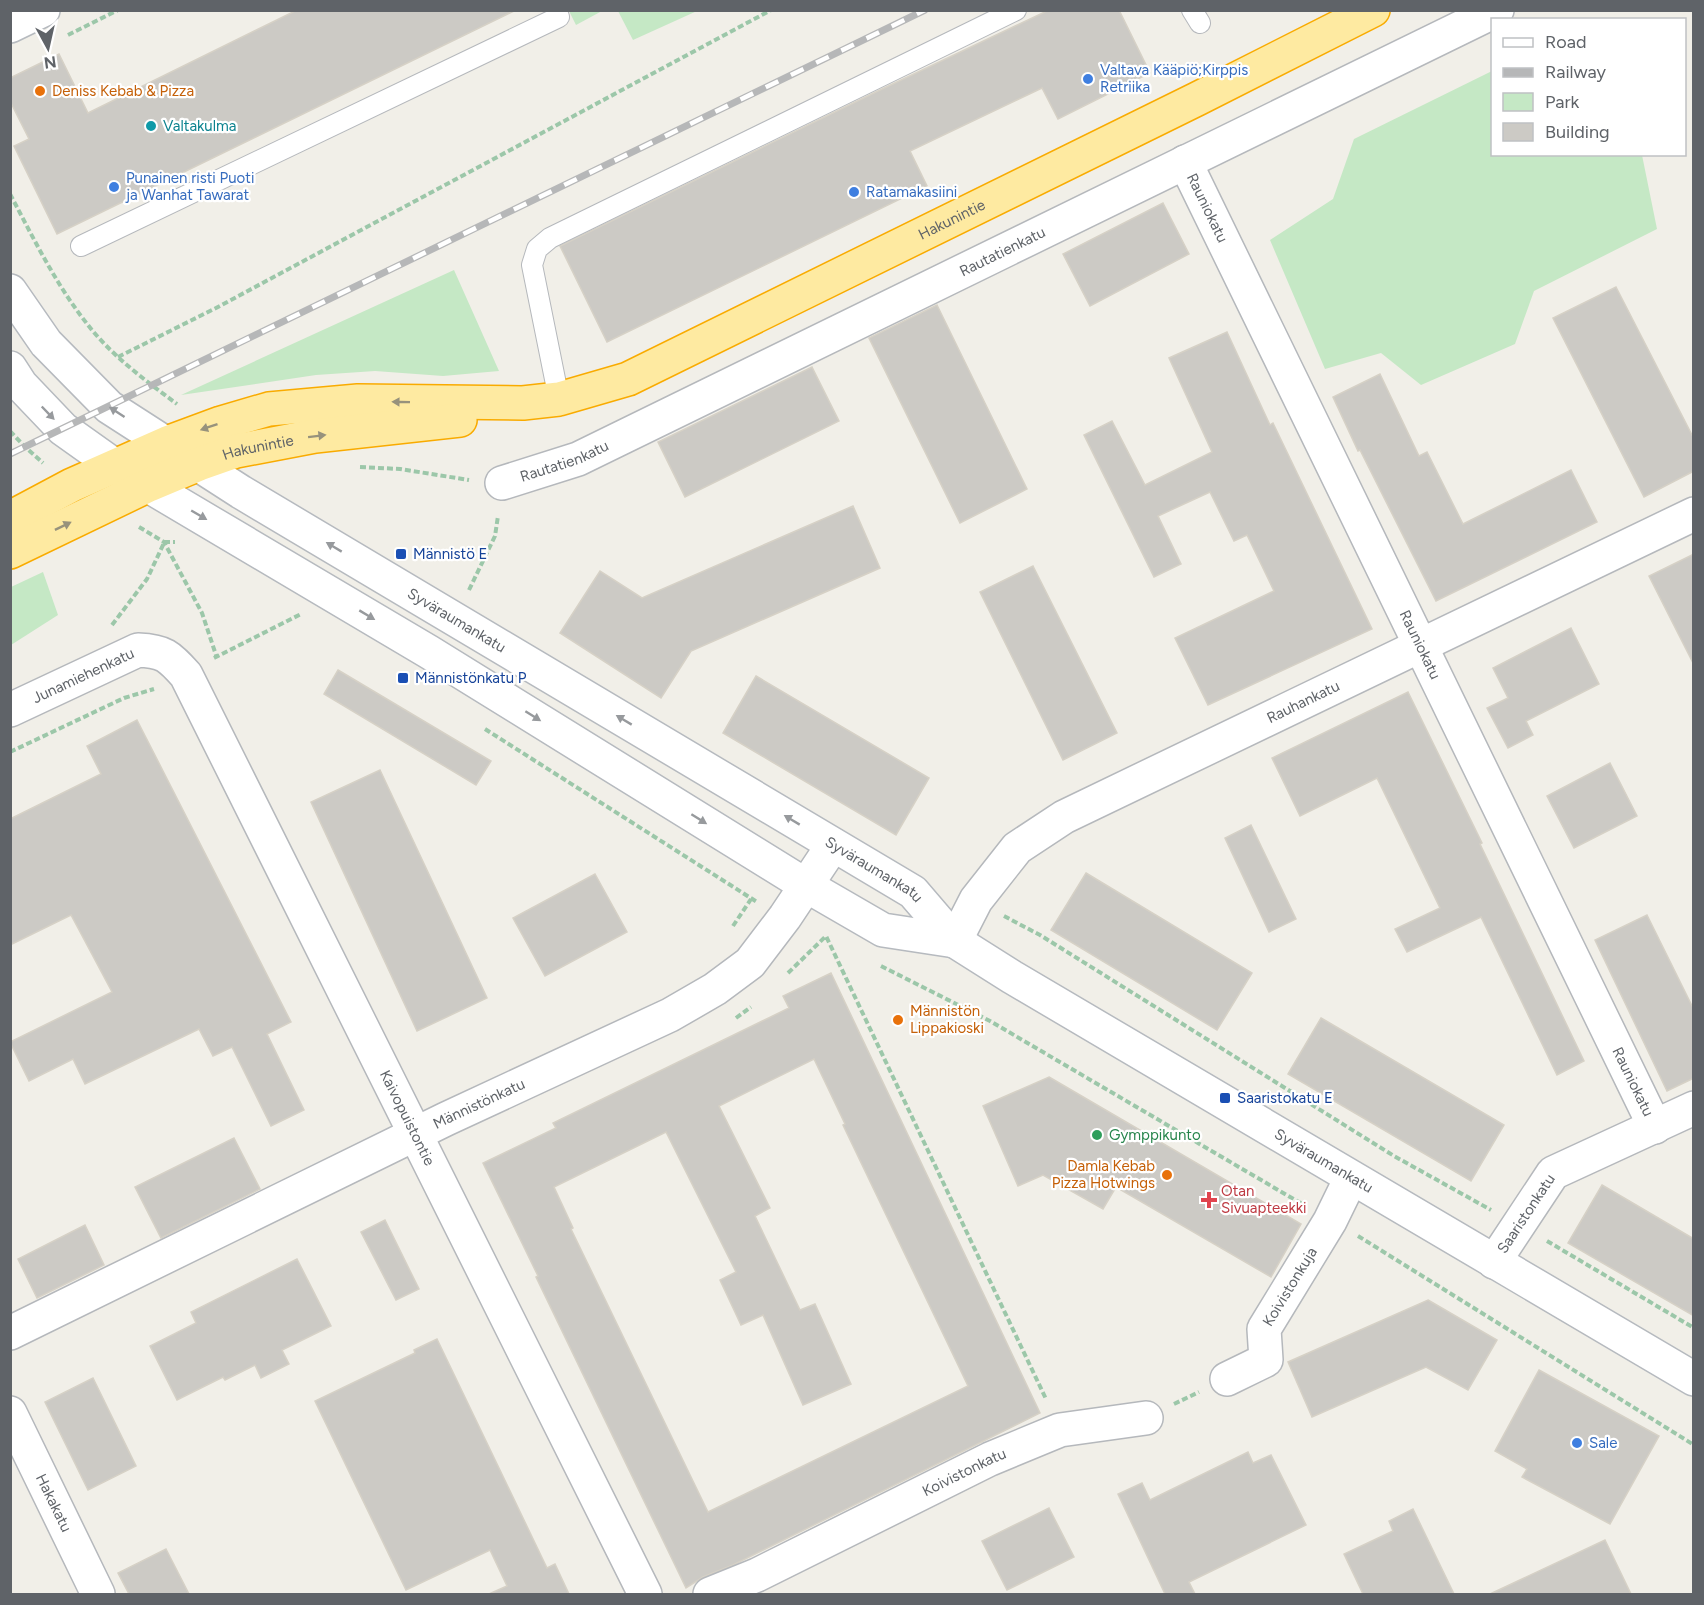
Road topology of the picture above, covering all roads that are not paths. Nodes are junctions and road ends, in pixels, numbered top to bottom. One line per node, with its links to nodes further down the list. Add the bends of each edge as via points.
1 (43, 10): 6 (street)
2 (556, 10): 8 (lane, via 559,17)
3 (1016, 10): 11 (lane, via 550,238 537,249 531,265)
4 (1372, 10): 11 (highway, Hakunintie, via 628,379)
5 (1497, 10): 7 (street, Rautatienkatu)
6 (10, 26)
7 (1185, 162): 16 (street, Rautatienkatu, via 578,459); 21 (street, Rauniokatu)
8 (81, 246)
9 (10, 291): 13 (street, Syväraumankatu, one-way to 9, via 109,406 46,343)
10 (10, 368): 15 (street, Syväraumankatu, one-way to 15, via 63,429)
11 (559, 399): 12 (highway, Hakunintie)
12 (523, 403): 13 (highway, Hakunintie, one-way to 13, via 358,401 269,409); 14 (highway, Hakunintie, one-way to 12, via 274,443 458,421)
13 (167, 443): 14 (street, Syväraumankatu); 15 (highway, Hakunintie)
14 (199, 464): 17 (highway, Hakunintie); 24 (street, Syväraumankatu, one-way to 14)
15 (115, 466): 17 (street, Syväraumankatu); 19 (highway, Hakunintie)
16 (502, 483)
17 (149, 485): 20 (highway, Hakunintie, one-way to 17); 25 (street, Syväraumankatu, one-way to 25, via 429,652)
18 (1694, 514): 21 (street, Rauhankatu)
19 (10, 518)
20 (10, 552)
21 (1421, 646): 26 (street, Rauhankatu, via 1064,817 1017,848 976,900); 28 (street, Rauniokatu)
22 (158, 651): 23 (street, Junamiehenkatu, via 138,650); 29 (street, Kaivopuistontie, via 186,675)
23 (10, 710)
24 (833, 845): 25 (street, Männistönkatu); 26 (street, Syväraumankatu, via 913,892)
25 (807, 886): 26 (street, Syväraumankatu, via 883,930); 29 (street, Männistönkatu, via 750,963 715,989 670,1015)
26 (955, 941): 30 (street, Syväraumankatu)
27 (1694, 1108): 28 (street, Saaristonkatu)
28 (1655, 1127): 31 (street, Saaristonkatu, via 1553,1173)
29 (415, 1134): 32 (street, Männistönkatu); 38 (street, Kaivopuistontie)
30 (1351, 1178): 31 (street, Syväraumankatu); 33 (street, Koivistonkuja, via 1330,1221 1264,1329 1266,1360)
31 (1494, 1262): 34 (street, Syväraumankatu)
32 (10, 1333)
33 (1227, 1379)
34 (1694, 1379)
35 (10, 1413): 37 (street, Hakakatu)
36 (1146, 1418): 39 (street, Koivistonkatu, via 1060,1430 990,1459 757,1575)
37 (98, 1594)
38 (645, 1594)
39 (710, 1594)

